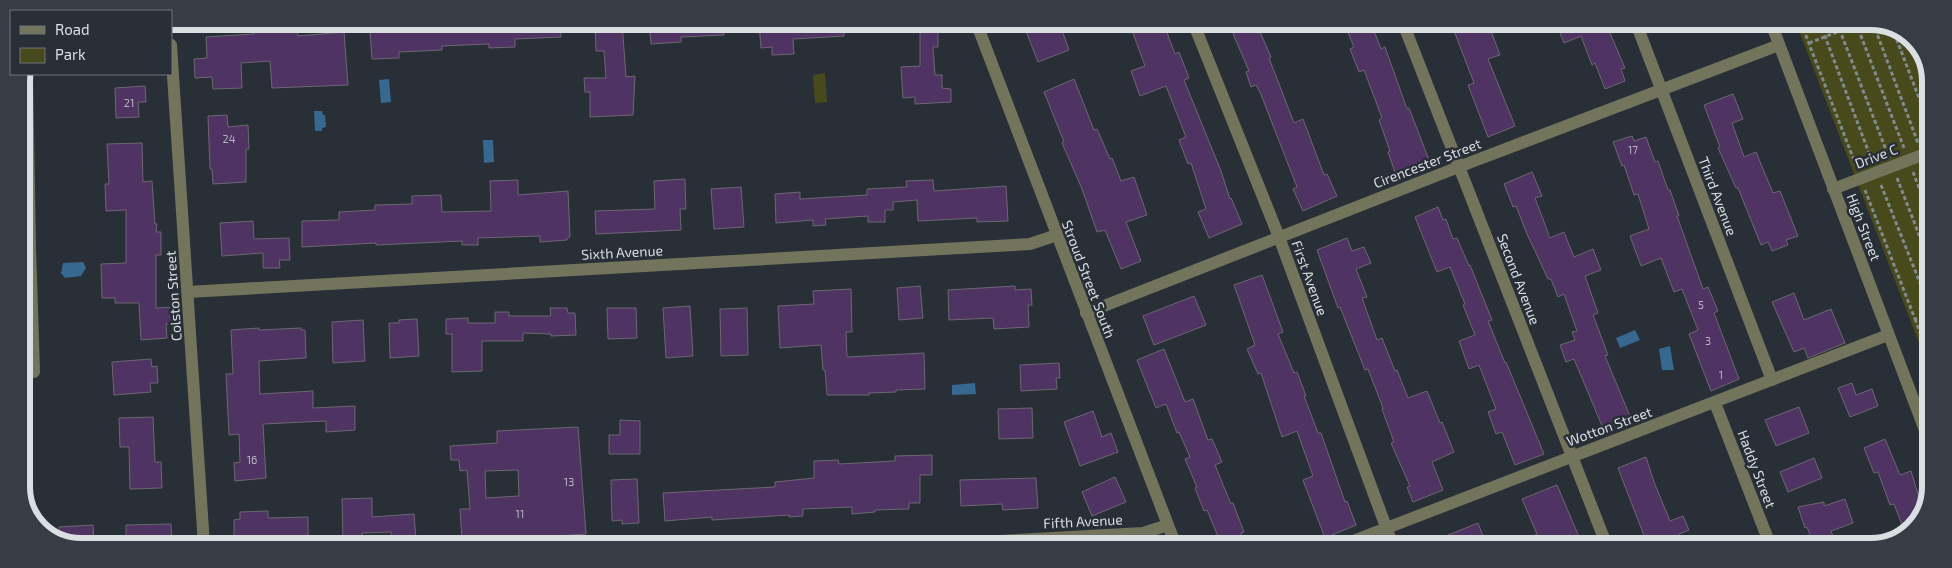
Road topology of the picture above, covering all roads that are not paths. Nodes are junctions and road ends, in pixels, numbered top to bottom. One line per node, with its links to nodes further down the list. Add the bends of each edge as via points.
1 (979, 30): 12 (street, Stroud Street South)
2 (1195, 30): 13 (street, First Avenue)
3 (1406, 30): 10 (street, Second Avenue)
4 (1639, 30): 8 (street, Third Avenue)
5 (1774, 30): 6 (street, High Street)
6 (1780, 44): 8 (street, Cirencester Street); 11 (street, High Street)
7 (172, 60): 15 (street, Colston Street)
8 (1662, 90): 10 (street, Cirencester Street); 19 (street, Third Avenue)
9 (1922, 155): 11 (street, Drive C)
10 (1459, 166): 13 (street, Cirencester Street); 22 (street, Second Avenue)
11 (1833, 189): 17 (street, High Street)
12 (1057, 235): 15 (street, Sixth Avenue, via 1030,244); 16 (street, Stroud Street South)
13 (1279, 237): 16 (street, Cirencester Street); 24 (street, First Avenue)
14 (30, 248): 18 (street)
15 (188, 292): 25 (street, Colston Street)
16 (1086, 313): 23 (street, Stroud Street South)
17 (1888, 335): 19 (street, Wotton Street); 21 (street, High Street)
18 (34, 372)
19 (1772, 380): 20 (street, Wotton Street)
20 (1715, 403): 22 (street, Wotton Street); 31 (street, Haddy Street)
21 (1922, 422)
22 (1572, 456): 24 (street, Wotton Street); 30 (street, Second Avenue)
23 (1168, 525): 26 (street, Fifth Avenue, via 1143,533); 27 (street, Stroud Street South)
24 (1386, 528): 28 (street, Wotton Street); 29 (street, First Avenue)
25 (204, 538)
26 (1053, 538)
27 (1173, 538)
28 (1360, 538)
29 (1390, 538)
30 (1604, 538)
31 (1768, 538)

